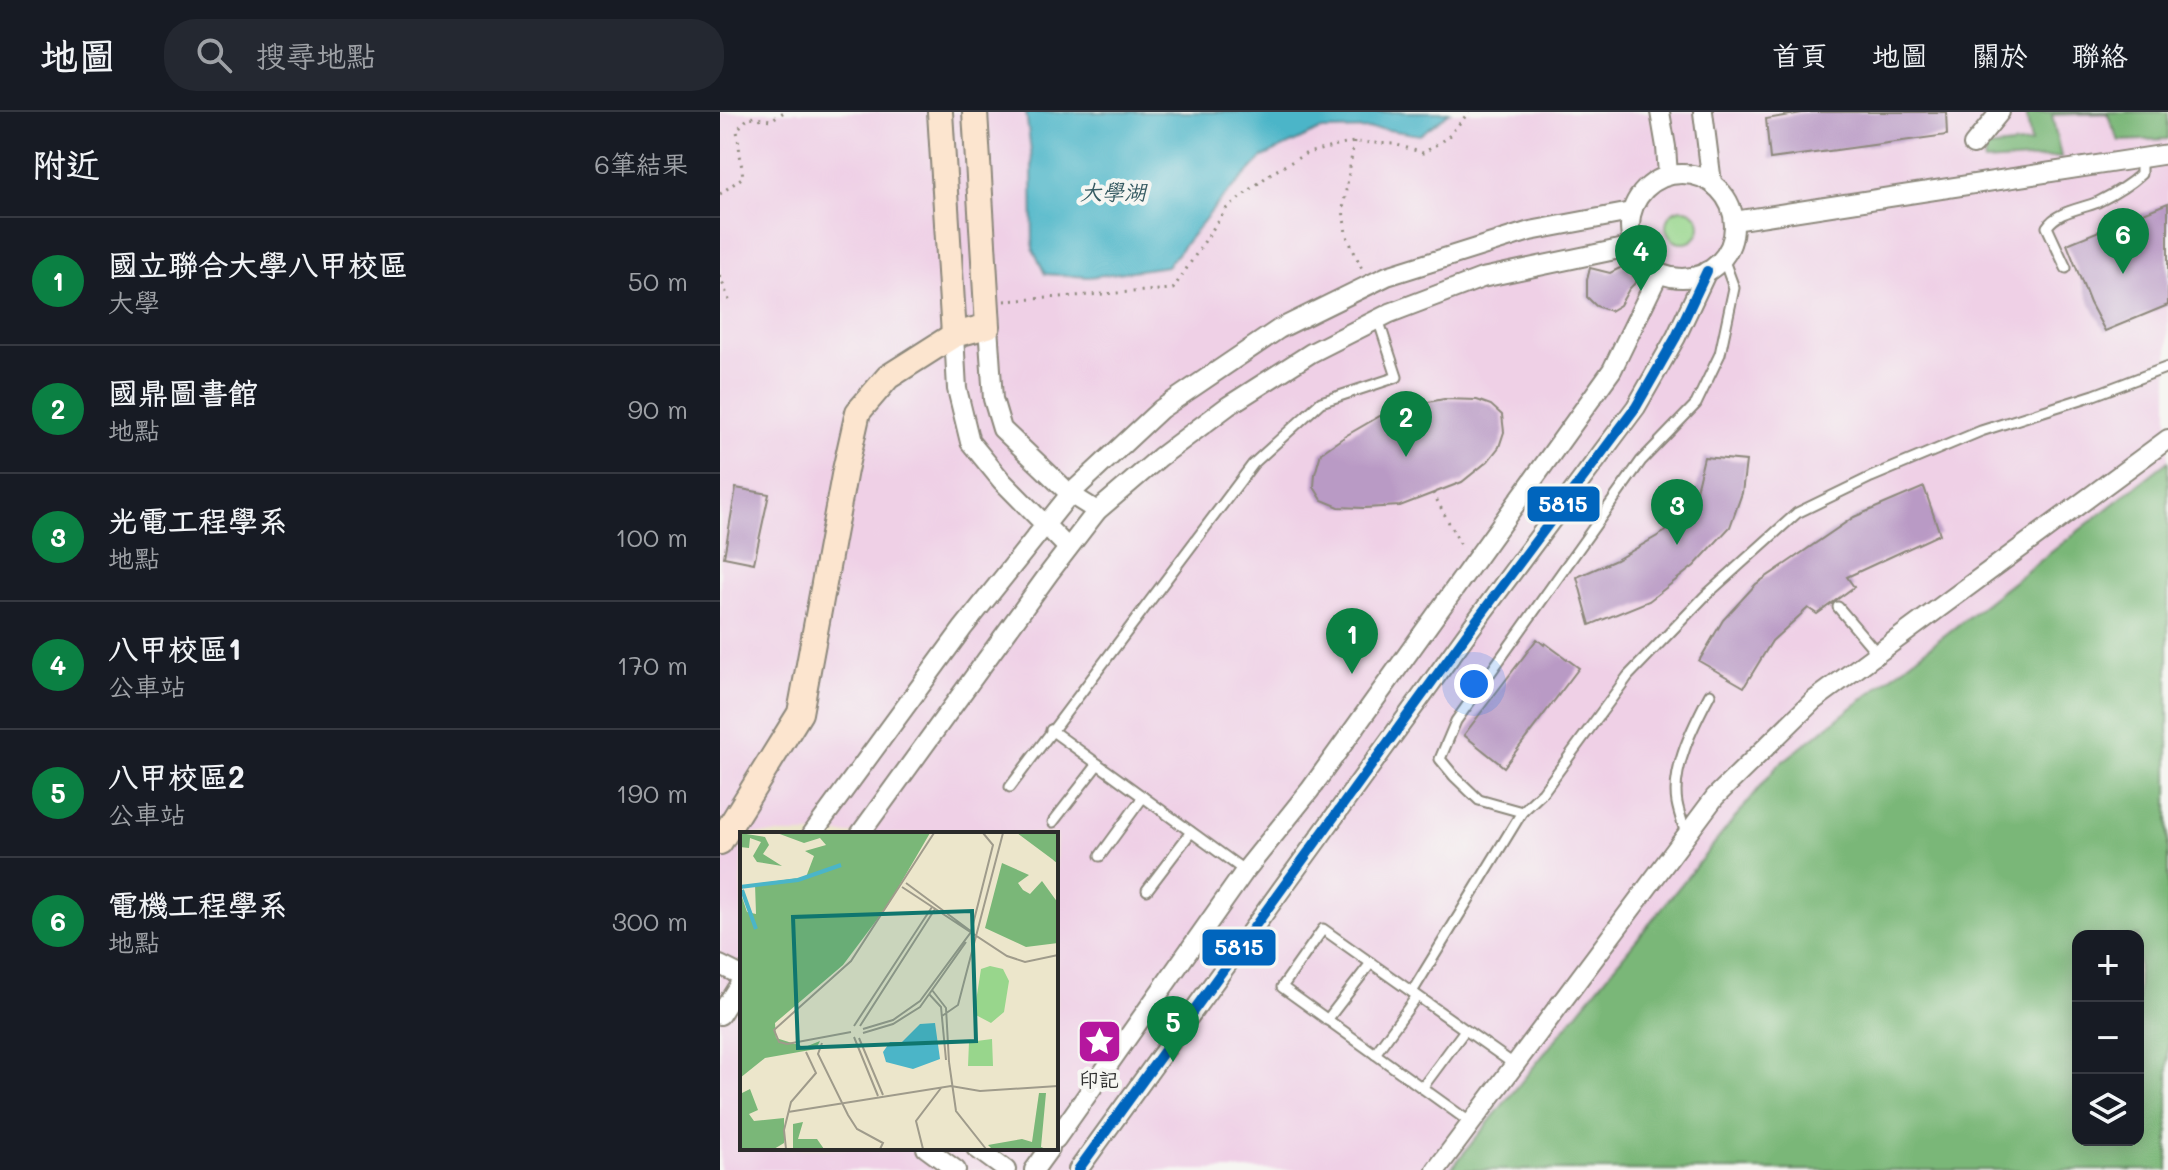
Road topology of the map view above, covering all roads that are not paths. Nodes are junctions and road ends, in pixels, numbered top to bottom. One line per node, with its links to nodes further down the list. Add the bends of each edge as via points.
1 (940, 112): 20 (street)
2 (975, 112): 18 (street)
3 (1660, 112): 9 (street)
4 (1703, 112): 10 (street)
5 (2000, 112): 6 (street)
6 (1973, 145)
7 (2168, 154): 8 (street)
8 (2141, 158): 12 (street); 15 (lane, via 2141,174 2128,187 2053,218 2047,227)
9 (1668, 175): 10 (street, via 1683,173); 11 (street, via 1651,183)
10 (1712, 183): 12 (street, via 1723,193)
11 (1631, 212): 13 (street); 23 (street, via 1530,231 1387,276 1279,329 1161,409)
12 (1734, 221): 14 (street)
13 (1634, 246): 17 (street); 19 (street, via 1482,278)
14 (1723, 258): 16 (street); 34 (lane, via 1734,288 1720,354 1696,404 1641,461 1456,721 1440,759 1479,800)
15 (2066, 268)
16 (1707, 271): 17 (street, via 1692,277); 63 (street, via 1636,407)
17 (1659, 273): 42 (street, via 1612,370 1310,790)
18 (987, 314): 20 (street); 23 (street, via 993,399 1002,429)
19 (1378, 319): 24 (street, via 1311,353 1228,406); 30 (lane, via 1397,377 1321,402 1253,464)
20 (954, 335): 25 (street, via 957,389 970,442); 40 (street, via 888,377 858,412 800,713)
21 (2168, 367): 34 (lane, via 1981,431 1797,513 1705,596 1628,676 1543,792)
22 (2168, 439): 28 (street)
23 (1070, 494): 24 (street); 25 (street)
24 (1097, 511): 26 (street)
25 (1045, 526): 26 (street); 36 (street)
26 (1068, 548): 37 (street)
27 (1838, 607): 28 (lane)
28 (1877, 653): 39 (street, via 1813,701 1715,797)
29 (1710, 694): 39 (lane, via 1680,765 1676,801)
30 (1051, 730): 31 (lane); 32 (lane)
31 (1098, 764): 33 (lane); 35 (lane)
32 (1010, 787)
33 (1143, 797): 38 (lane); 41 (lane)
34 (1522, 812): 48 (lane)
35 (1053, 822)
36 (813, 832)
37 (861, 832)
38 (1191, 832): 42 (lane); 43 (lane)
39 (1686, 834): 53 (street)
40 (720, 842)
41 (1100, 856)
42 (1245, 871): 56 (street)
43 (1147, 890)
44 (1371, 963): 48 (lane); 50 (lane); 50 (lane, via 1323,929 1282,987)
45 (720, 965): 46 (street)
46 (740, 977)
47 (740, 982): 49 (street)
48 (1414, 994): 51 (lane); 52 (lane)
49 (727, 1006)
50 (1327, 1020): 52 (lane)
51 (1465, 1030): 53 (lane); 54 (lane)
52 (1375, 1054): 54 (lane)
53 (1515, 1065): 55 (street)
54 (1422, 1088): 55 (lane)
55 (1471, 1123): 64 (street)
56 (1058, 1136)
57 (929, 1150): 60 (street)
58 (979, 1150): 61 (street)
59 (1049, 1150): 62 (street)
60 (956, 1170)
61 (1006, 1170)
62 (1034, 1170)
63 (1078, 1170)
64 (1436, 1170)

